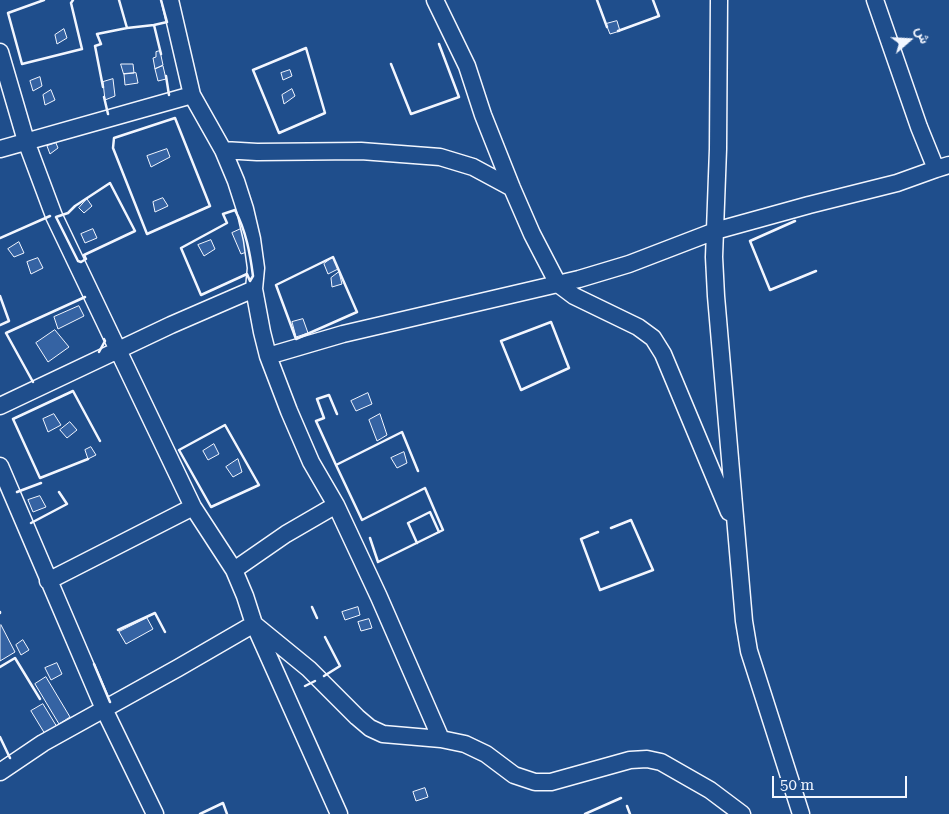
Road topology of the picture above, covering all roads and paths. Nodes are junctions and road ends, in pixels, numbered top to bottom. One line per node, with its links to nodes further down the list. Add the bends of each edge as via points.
1 (170, 0): 6 (street)
2 (435, 0): 11 (street, via 467,66)
3 (719, 0): 12 (street)
4 (875, 0): 10 (street, via 918,127)
5 (0, 52): 7 (street)
6 (192, 95): 7 (street); 9 (street)
7 (26, 141): 8 (street); 15 (street, via 54,216)
8 (0, 149)
9 (223, 150): 11 (street, via 361,151 440,157 473,167); 14 (street, via 236,181 252,238 256,268)
10 (943, 167): 12 (street, via 897,183)
11 (512, 188): 13 (street)
12 (715, 231): 13 (street, via 629,264); 21 (street, via 716,296)
13 (558, 284): 16 (street, via 343,334); 21 (street, via 574,296 638,327 653,338 663,354)
14 (254, 289): 15 (street); 16 (street)
15 (117, 350): 17 (street); 20 (street)
16 (268, 356): 19 (street, via 311,462)
17 (0, 406)
18 (0, 466): 23 (street)
19 (336, 505): 22 (street); 26 (street)
20 (193, 507): 22 (street); 23 (street)
21 (736, 528): 31 (street, via 740,594 749,651)
22 (234, 570): 24 (street)
23 (48, 580): 25 (street)
24 (254, 624): 25 (street); 26 (street, via 309,669 370,728 383,734); 29 (street)
25 (104, 709): 27 (street, via 43,743); 28 (street)
26 (440, 739): 30 (street, via 465,744 486,754 514,776 535,782 551,782 630,760 661,762 710,790)
27 (0, 772)
28 (155, 814)
29 (339, 814)
30 (742, 814)
31 (801, 814)

